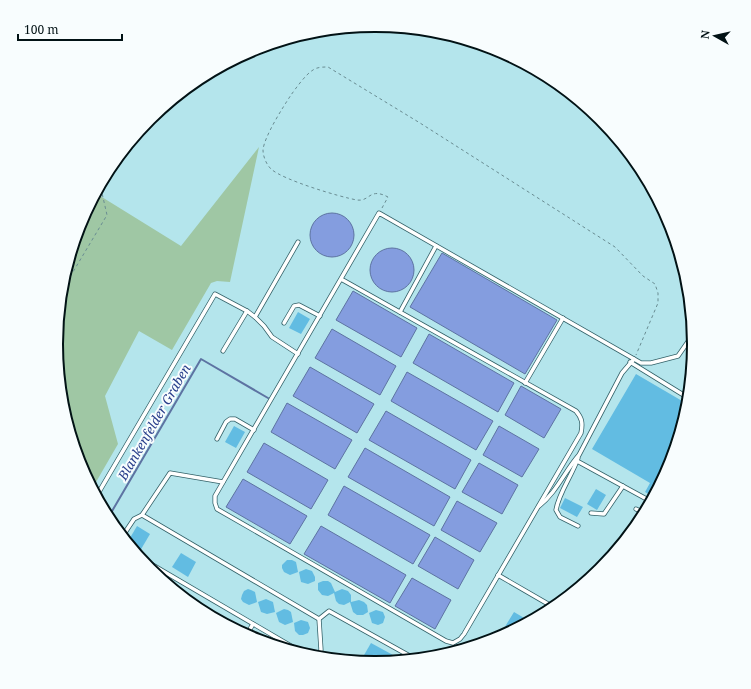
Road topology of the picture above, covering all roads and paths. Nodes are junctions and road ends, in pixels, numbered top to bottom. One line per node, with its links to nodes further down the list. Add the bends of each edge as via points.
1 (102, 194): 5 (path, via 107,215)
2 (379, 213): 4 (lane); 6 (lane); 16 (path, via 388,197 376,193 359,200 328,192 281,176 270,168 264,159 265,142 291,95 313,70 328,67 615,247 643,276 655,284 658,293 658,303)
3 (298, 242): 10 (lane)
4 (436, 246): 8 (lane); 11 (lane)
5 (71, 275)
6 (341, 279): 8 (lane); 9 (lane)
7 (247, 311): 10 (lane); 14 (lane); 26 (lane, via 215,294)
8 (400, 312): 18 (lane)
9 (320, 316): 12 (lane, via 299,305 294,306); 15 (lane)
10 (255, 317): 15 (lane, via 272,337)
11 (563, 318): 16 (lane); 18 (lane)
12 (284, 323)
13 (688, 342): 16 (lane, via 678,356 651,363 641,363)
14 (223, 351)
15 (298, 354): 20 (lane)
16 (634, 359): 17 (lane)
17 (630, 362): 19 (lane); 22 (lane)
18 (525, 383): 28 (lane, via 576,411 583,424 581,433)
19 (684, 395)
20 (254, 430): 21 (lane, via 235,419 230,419); 24 (lane)
21 (217, 439)
22 (579, 455): 23 (lane); 28 (lane, via 548,499)
23 (577, 460): 25 (lane); 33 (lane, via 557,502 556,510 560,516)
24 (223, 482): 32 (lane, via 170,473); 36 (lane, via 215,496 217,509 446,641 453,642 464,634)
25 (623, 486): 27 (lane); 31 (lane, via 604,514)
26 (99, 491)
27 (647, 499)
28 (537, 508): 36 (lane)
29 (636, 509): 30 (lane)
30 (640, 511)
31 (591, 513)
32 (142, 515): 34 (lane, via 134,519); 38 (lane)
33 (578, 526)
34 (126, 532)
35 (158, 568): 39 (lane)
36 (498, 575): 37 (lane)
37 (547, 605)
38 (319, 619): 42 (lane); 43 (lane, via 329,611)
39 (253, 624): 40 (lane); 41 (lane)
40 (249, 630)
41 (286, 643)
42 (320, 652)
43 (408, 655)

